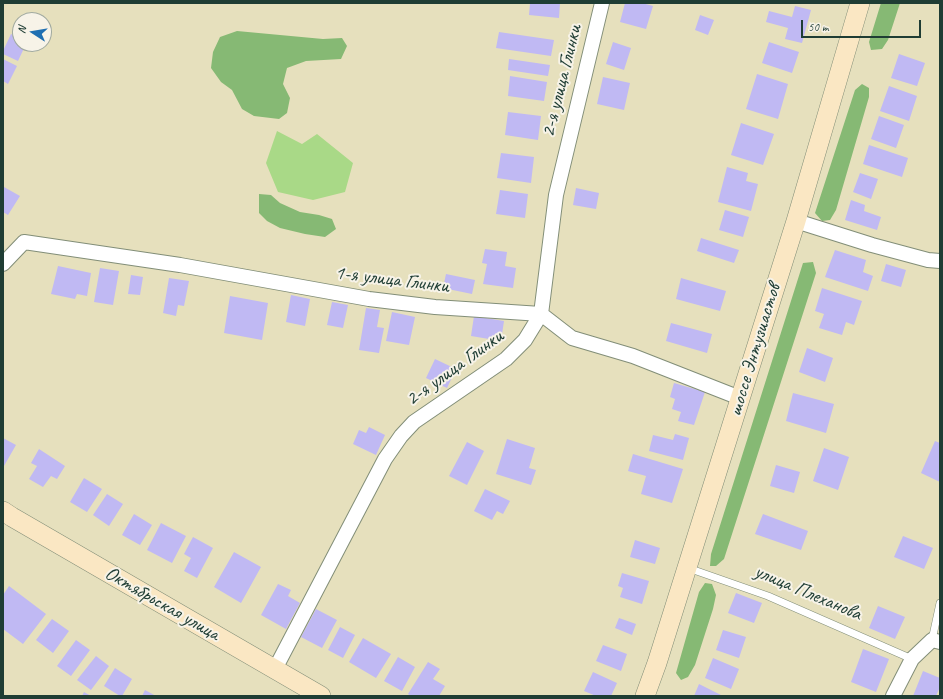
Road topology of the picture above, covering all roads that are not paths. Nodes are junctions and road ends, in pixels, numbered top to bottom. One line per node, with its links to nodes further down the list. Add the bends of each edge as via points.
1 (602, 3): 6 (street, 2-я улица Глинки, via 556,195)
2 (860, 3): 3 (main road, шоссе Энтузиастов)
3 (796, 221): 4 (street, via 872,245); 7 (main road, шоссе Энтузиастов)
4 (940, 261)
5 (3, 264): 6 (street, 1-я улица Глинки, via 24,242 180,265 369,300)
6 (541, 314): 7 (street, via 572,338 633,356); 13 (street, 2-я улица Глинки, via 526,340 506,359 414,422 401,436 385,459)
7 (740, 398): 9 (main road, шоссе Энтузиастов)
8 (3, 511): 13 (main road, Октябрьская улица)
9 (686, 568): 12 (lane, улица Плеханова, via 768,596); 15 (main road, шоссе Энтузиастов)
10 (940, 603): 11 (lane)
11 (936, 641): 12 (street)
12 (912, 659): 16 (street)
13 (274, 669): 14 (main road, Октябрьская улица)
14 (321, 696)
15 (645, 696)
16 (893, 696)

